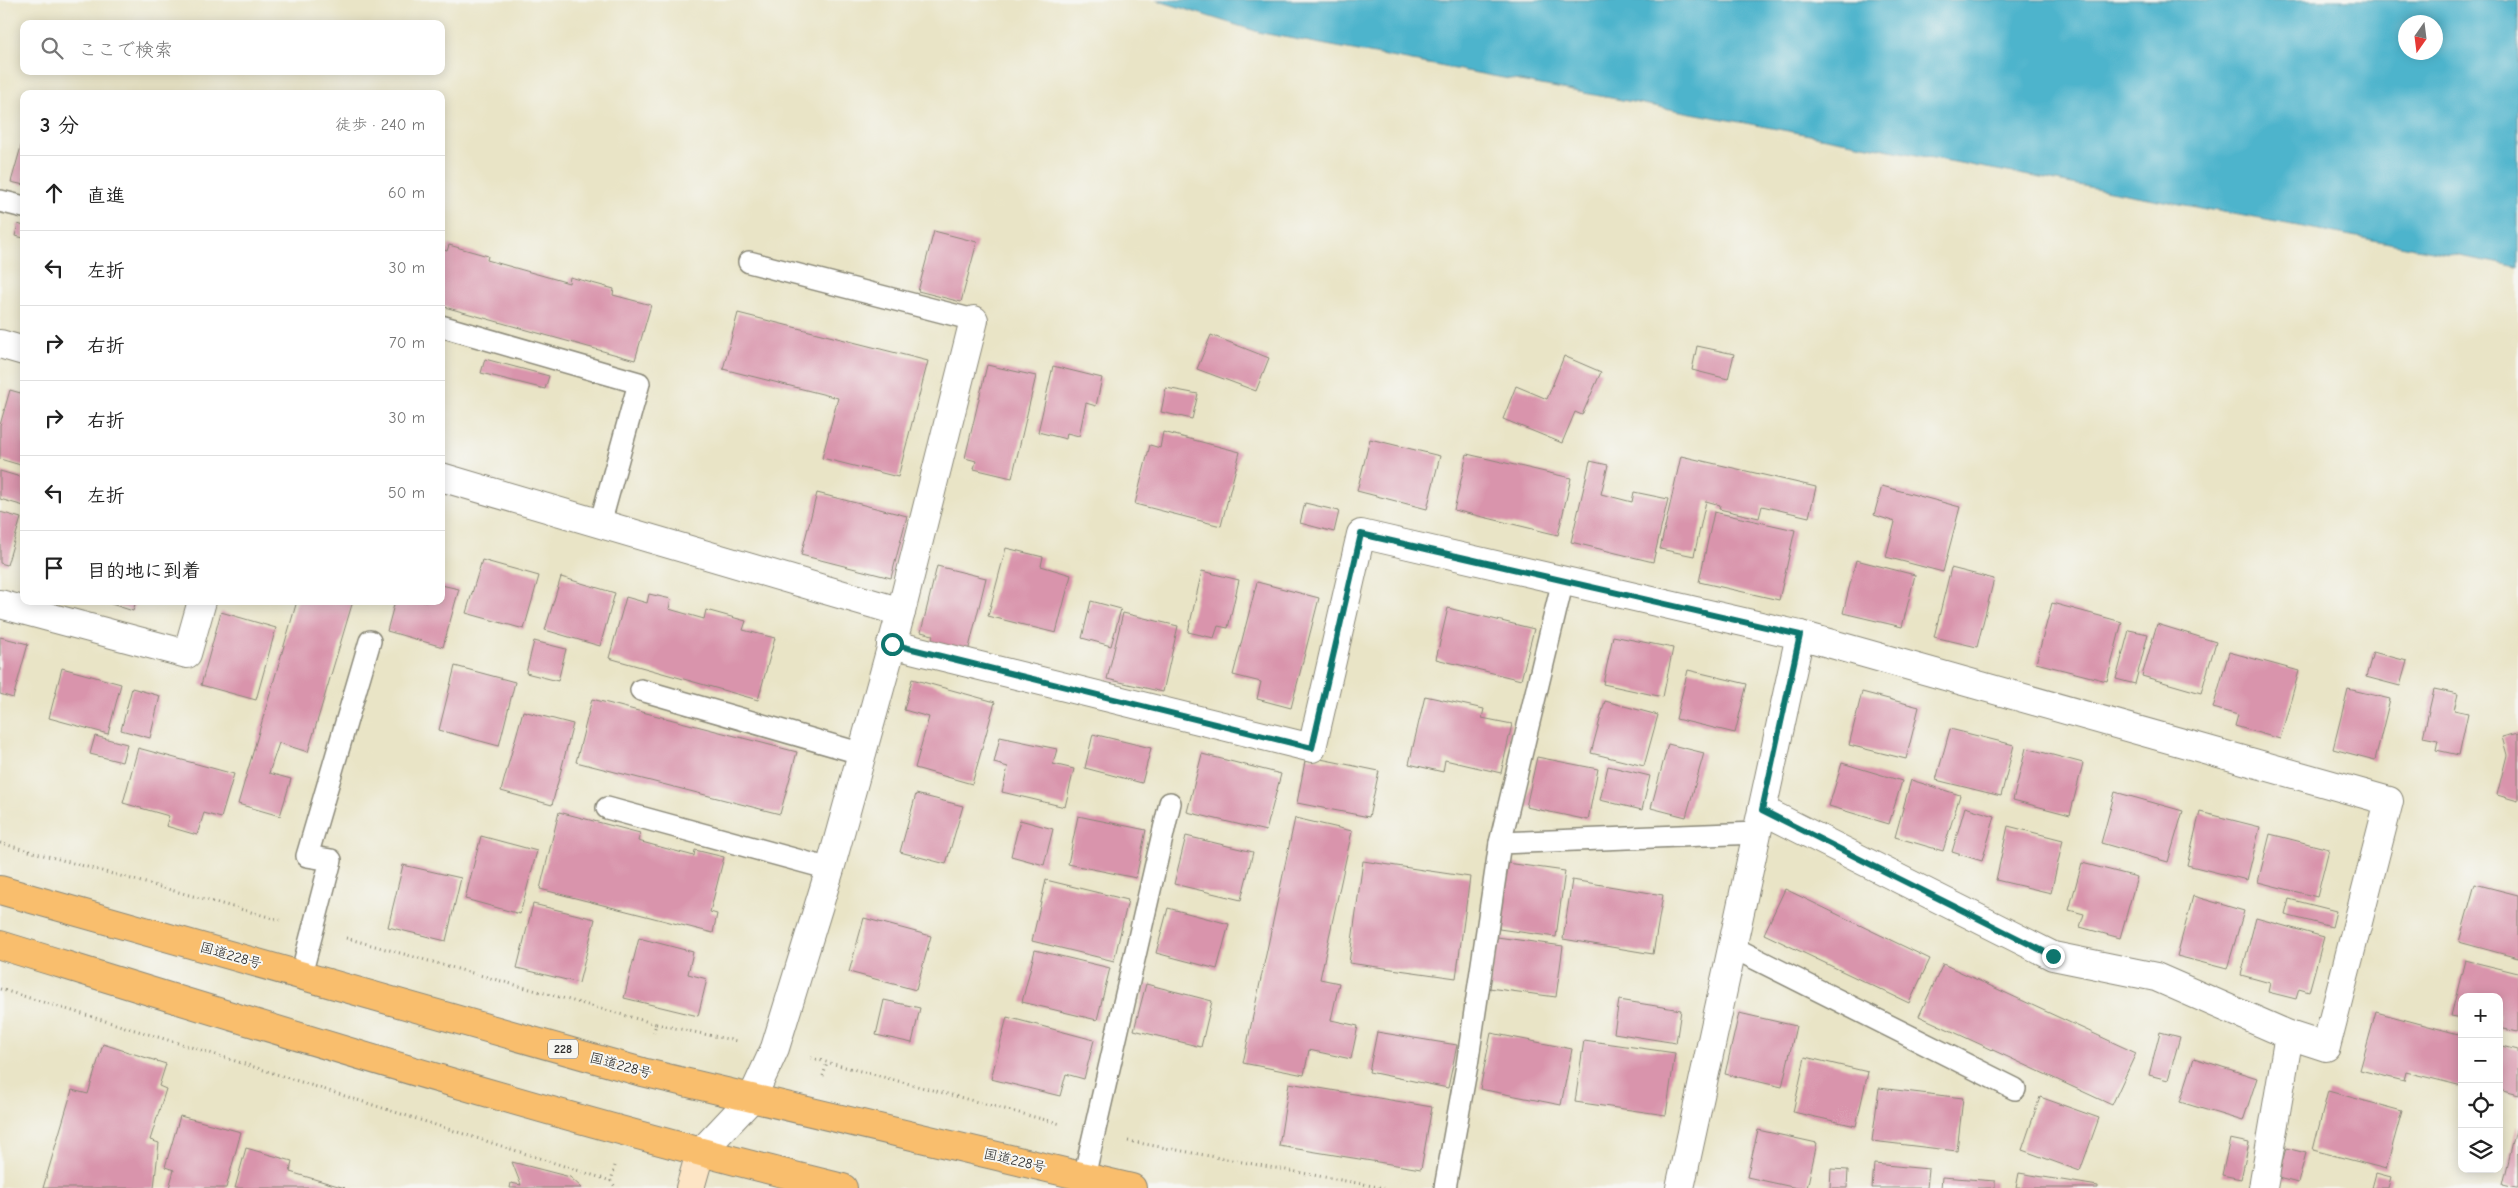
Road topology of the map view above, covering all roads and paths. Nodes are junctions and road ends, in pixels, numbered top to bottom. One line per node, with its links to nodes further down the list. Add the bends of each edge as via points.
1 (0, 201): 2 (lane)
2 (20, 206)
3 (749, 262): 4 (lane)
4 (974, 320): 13 (street)
5 (445, 327): 9 (lane, via 638,383)
6 (0, 344): 7 (street)
7 (20, 350)
8 (445, 478): 9 (street)
9 (600, 524): 13 (street)
10 (1563, 580): 14 (street); 16 (street, via 1361,534 1312,748); 22 (lane)
11 (0, 604): 12 (street, via 186,654)
12 (201, 605)
13 (901, 612): 16 (street)
14 (1800, 635): 21 (street); 30 (street, via 2389,801 2326,1046)
15 (370, 641): 27 (lane, via 307,856 331,860)
16 (892, 644): 18 (street)
17 (641, 690): 18 (lane)
18 (863, 754): 23 (street)
19 (1170, 803): 34 (lane)
20 (607, 808): 23 (lane)
21 (1759, 822): 22 (lane); 26 (street); 30 (street, via 2053,956 2156,977)
22 (1500, 843): 42 (lane)
23 (830, 869): 31 (street)
24 (0, 890): 27 (highway, 国道228号 / 228)
25 (0, 945): 35 (highway)
26 (1732, 947): 32 (lane); 43 (street)
27 (301, 975): 33 (highway, 国道228号 / 228, via 642,1072)
28 (0, 989): 37 (path)
29 (656, 1024): 31 (path)
30 (2289, 1035): 44 (street)
31 (775, 1048): 33 (street); 34 (path)
32 (2015, 1089)
33 (752, 1098): 35 (street); 36 (highway, 国道228号 / 228)
34 (1094, 1133): 36 (lane); 41 (path)
35 (700, 1154): 38 (main road); 39 (highway)
36 (1084, 1176): 40 (highway, 国道228号 / 228)
37 (610, 1181)
38 (690, 1188)
39 (843, 1188)
40 (1132, 1188)
41 (1384, 1188)
42 (1446, 1188)
43 (1680, 1188)
44 (2263, 1188)

